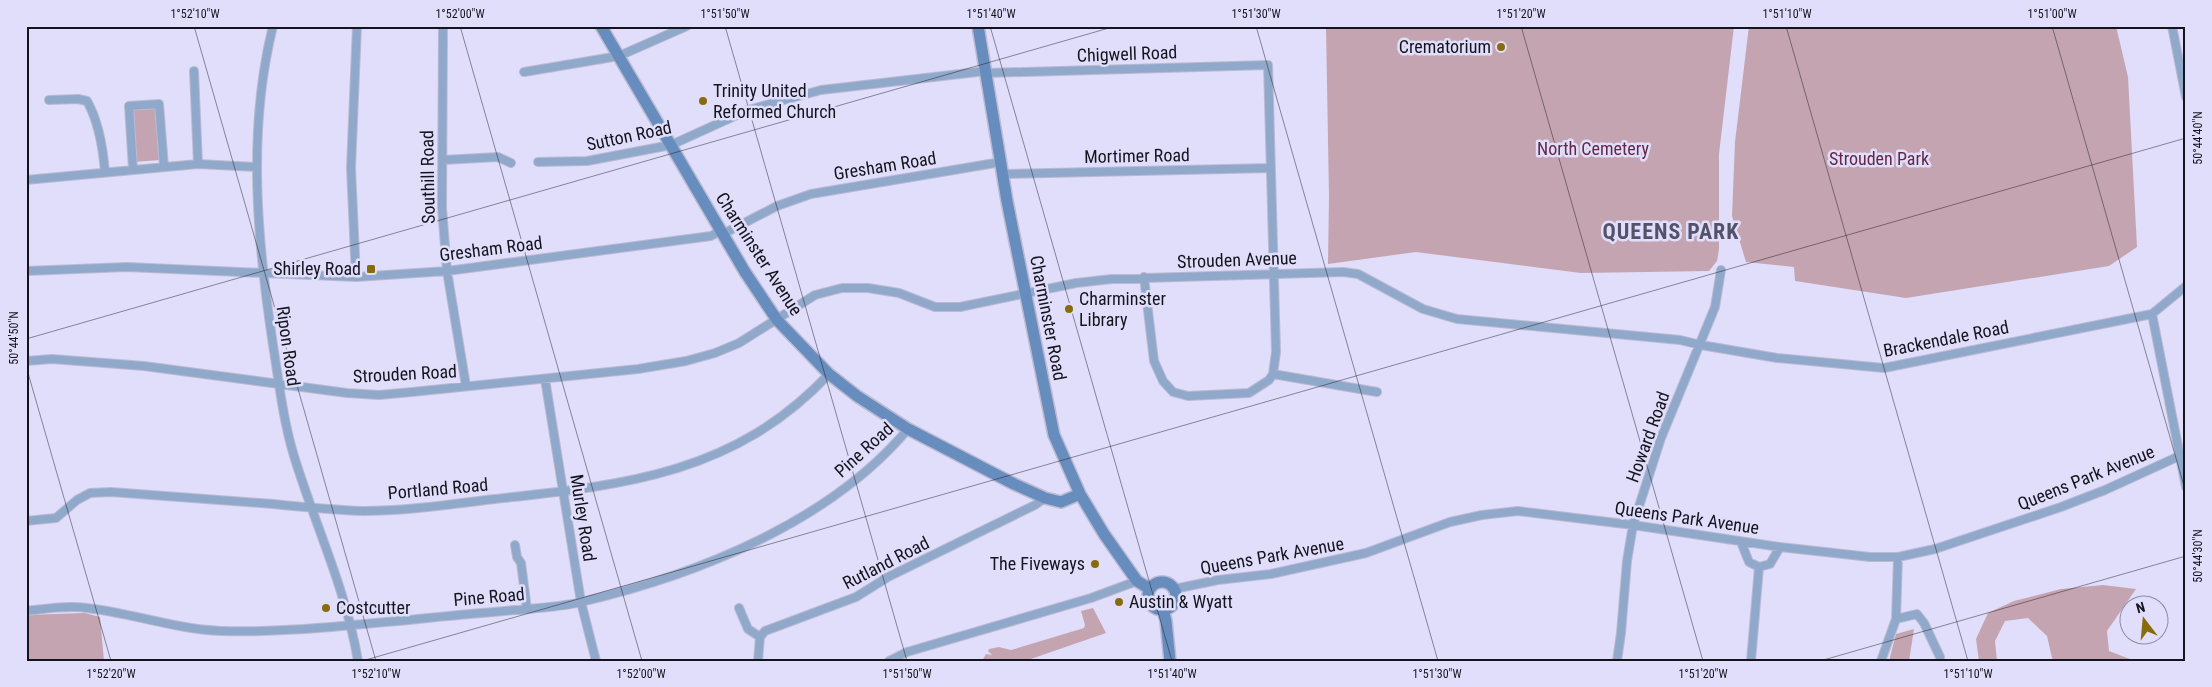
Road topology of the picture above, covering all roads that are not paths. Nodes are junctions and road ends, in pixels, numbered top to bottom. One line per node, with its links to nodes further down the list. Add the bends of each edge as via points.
1 (273, 26): 21 (street, Ripon Road, via 261,96)
2 (357, 26): 33 (street, via 351,168)
3 (443, 26): 15 (street, Southill Road)
4 (601, 26): 8 (main road, Charminster Avenue)
5 (687, 26): 8 (street)
6 (978, 26): 11 (main road, Charminster Road)
7 (2172, 26): 12 (street)
8 (619, 56): 10 (street); 14 (main road, Charminster Avenue)
9 (194, 71): 19 (street)
10 (524, 72)
11 (986, 72): 14 (street, Sutton Road, via 821,90 748,110); 17 (main road, Charminster Road); 22 (street, Chigwell Road, via 1268,65)
12 (2186, 96)
13 (49, 100): 24 (street, via 86,101 99,133)
14 (671, 145): 16 (street, Sutton Road, via 587,161); 27 (main road, Charminster Avenue)
15 (443, 160): 18 (street, via 498,157); 30 (street, Southill Road, via 442,208)
16 (538, 162)
17 (1001, 162): 25 (main road, Charminster Road); 27 (street, Gresham Road, via 811,194 777,206)
18 (511, 163)
19 (198, 164): 20 (street); 21 (street)
20 (164, 167): 23 (street); 23 (street, via 159,104 129,106)
21 (257, 167): 32 (street, Ripon Road)
22 (1271, 168): 25 (street, Mortimer Road); 31 (street)
23 (133, 169): 24 (street)
24 (105, 172): 26 (street)
25 (1003, 174): 36 (main road, Charminster Road)
26 (26, 180)
27 (722, 233): 30 (street, Gresham Road); 38 (main road, Charminster Avenue)
28 (1721, 270): 39 (street, via 1715,307)
29 (26, 271): 32 (street, Gresham Road, via 137,268)
30 (447, 271): 33 (street, Gresham Road); 45 (street, Southill Road)
31 (1275, 273): 34 (street, Strouden Avenue); 39 (street, Strouden Avenue, via 1358,274 1423,309 1457,319 1680,340); 42 (street, via 1276,352)
32 (262, 274): 33 (street, Gresham Road); 44 (street, Ripon Road)
33 (356, 277)
34 (1144, 278): 36 (street, Strouden Avenue, via 1076,283); 42 (street, via 1154,361 1163,382 1173,392 1195,396 1249,393 1256,391)
35 (2186, 286): 37 (street, Brackendale Road)
36 (1026, 292): 38 (street, Strouden Avenue, via 960,307 935,307 899,293 842,288 815,295); 51 (main road, Charminster Road, via 1054,435)
37 (2152, 314): 39 (street, Brackendale Road, via 1884,368 1777,358); 48 (street)
38 (778, 320): 41 (main road, Charminster Avenue); 43 (street, Strouden Road, via 715,354 686,362)
39 (1701, 345): 55 (street, Howard Road, via 1661,438)
40 (26, 361): 44 (street, Strouden Road, via 90,361)
41 (829, 374): 47 (main road, Charminster Avenue); 50 (street, Portland Road, via 784,417 714,456 627,481)
42 (1273, 374): 46 (street)
43 (545, 379): 45 (street, Strouden Road); 50 (street, Murley Road)
44 (279, 384): 45 (street, Strouden Road, via 379,395); 53 (street, Ripon Road, via 287,431)
45 (466, 386)
46 (1377, 392)
47 (908, 429): 52 (main road, Charminster Avenue); 64 (street, Pine Road, via 893,448 854,483 783,527 673,576)
48 (2182, 454): 49 (street); 59 (street, Queens Park Avenue, via 2061,507 1979,536)
49 (2186, 486)
50 (564, 491): 53 (street, Portland Road, via 381,510); 64 (street, Murley Road)
51 (1080, 494): 52 (main road, Charminster Avenue, via 1061,502); 61 (main road, Charminster Road)
52 (1045, 498): 71 (street, Rutland Road, via 888,577 856,597 765,631)
53 (311, 507): 54 (street, Portland Road, via 99,492 77,500 56,518); 70 (street, Ripon Road, via 326,542)
54 (26, 521)
55 (1633, 525): 56 (street, Queens Park Avenue); 63 (street, Queens Park Avenue, via 1518,511 1482,515 1450,522 1366,553 1271,574); 78 (street, Howard Road)
56 (1741, 542): 58 (street, Queens Park Avenue); 60 (street, via 1749,562)
57 (515, 545): 66 (street)
58 (1780, 547): 59 (street, Queens Park Avenue); 60 (street, via 1770,564)
59 (1898, 557): 69 (street)
60 (1759, 567): 79 (street)
61 (1137, 581): 62 (main road, Charminster Road); 76 (street, via 1091,598 907,652)
62 (1150, 589): 63 (main road, via 1163,582); 68 (main road, via 1150,602)
63 (1174, 589): 68 (main road, via 1174,602)
64 (582, 602): 66 (street, Pine Road); 74 (street, Murley Road)
65 (739, 608): 71 (street, via 748,629)
66 (528, 609): 70 (street, Pine Road)
67 (26, 610): 70 (street, Pine Road, via 86,607 152,622 218,631)
68 (1163, 610): 77 (main road)
69 (1896, 619): 72 (street, via 1916,614 1924,623); 80 (street)
70 (350, 625): 73 (street, Ripon Road)
71 (760, 637): 75 (street)
72 (1940, 657)
73 (358, 661)
74 (596, 661)
75 (758, 661)
76 (889, 661)
77 (1170, 661)
78 (1617, 661)
79 (1751, 661)
80 (1881, 661)

